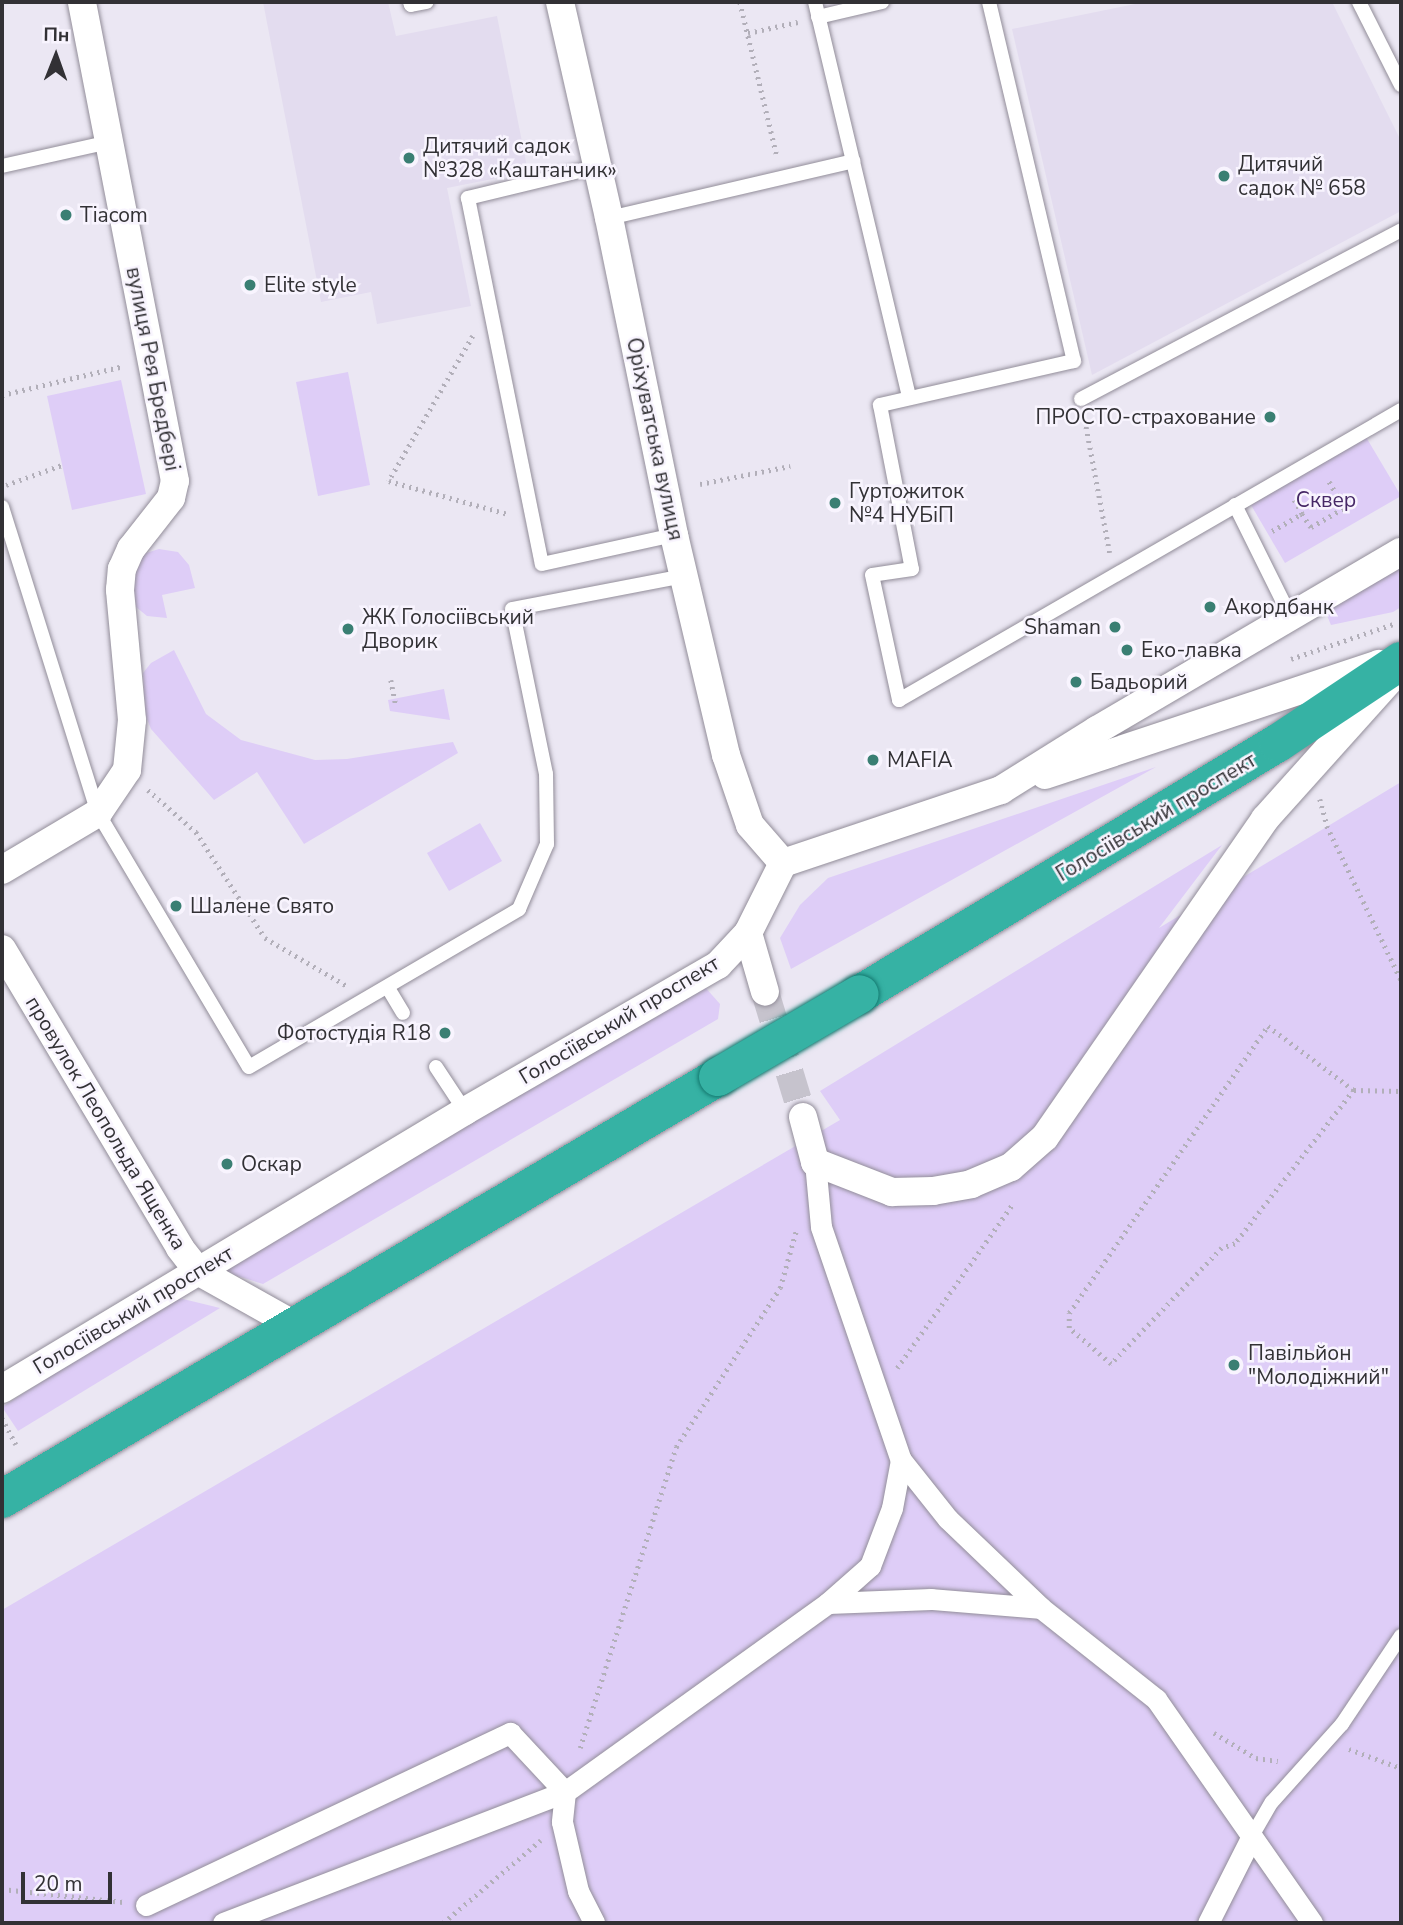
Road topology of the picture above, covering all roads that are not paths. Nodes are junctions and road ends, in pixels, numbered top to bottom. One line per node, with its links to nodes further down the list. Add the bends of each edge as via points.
1 (82, 2): 11 (street, вулиця Рея Бредбері)
2 (410, 2): 3 (lane)
3 (426, 2)
4 (560, 2): 14 (street, Оріхуватська вулиця)
5 (815, 2): 9 (lane)
6 (882, 2): 9 (lane)
7 (989, 2): 17 (lane, via 1074,361)
8 (1359, 2): 10 (lane)
9 (818, 17): 12 (lane)
10 (1401, 85)
11 (109, 142): 13 (lane); 29 (street, вулиця Рея Бредбері, via 175,481 171,498 131,549 122,569 132,720 127,770)
12 (853, 161): 15 (lane); 17 (lane)
13 (2, 166)
14 (596, 167): 15 (street, Оріхуватська вулиця); 22 (lane, via 468,198 542,564)
15 (610, 218): 22 (street, Оріхуватська вулиця)
16 (1401, 230): 18 (lane)
17 (909, 398): 20 (lane, via 880,405 912,569 872,575 899,700)
18 (1081, 398)
19 (1401, 410): 20 (lane)
20 (1235, 505): 25 (lane)
21 (2, 506): 29 (lane)
22 (674, 535): 24 (street, Оріхуватська вулиця)
23 (1401, 552): 25 (street)
24 (683, 576): 30 (street, Оріхуватська вулиця, via 730,766 750,825); 34 (lane, via 512,609 545,774 547,844 519,909)
25 (1291, 618): 28 (street)
26 (1401, 659): 28 (street); 42 (highway, Голосіївський проспект, bridge, via 1278,743)
27 (1401, 667): 40 (street, via 1265,819 1045,1137 1011,1167 971,1184 892,1192)
28 (1001, 790): 30 (street)
29 (98, 813): 31 (street, вулиця Рея Бредбері); 34 (lane, via 249,1067)
30 (783, 863): 32 (street, Голосіївський проспект)
31 (2, 870)
32 (748, 933): 35 (street); 38 (street, Голосіївський проспект, via 718,965)
33 (2, 949): 41 (street, провулок Леопольда Ященка)
34 (388, 988): 36 (lane)
35 (765, 992)
36 (403, 1013)
37 (436, 1068): 38 (lane)
38 (466, 1111): 41 (street, Голосіївський проспект)
39 (803, 1117): 40 (street)
40 (815, 1162): 44 (street, via 821,1227)
41 (198, 1271): 42 (street, провулок Леопольда Ященка); 43 (street, Голосіївський проспект)
42 (296, 1326): 45 (highway, Голосіївський проспект)
43 (2, 1389)
44 (901, 1460): 46 (street, via 892,1508 870,1566); 47 (street, via 948,1520)
45 (2, 1499)
46 (828, 1603): 47 (street, via 931,1599); 49 (street)
47 (1041, 1608): 50 (street, via 1156,1699)
48 (1401, 1636): 50 (lane, via 1342,1724 1272,1802)
49 (565, 1792): 51 (street, via 510,1733); 52 (street); 53 (street, via 562,1822 578,1891)
50 (1252, 1836): 54 (street); 55 (street)
51 (146, 1905)
52 (223, 1923)
53 (594, 1923)
54 (1208, 1923)
55 (1312, 1923)

